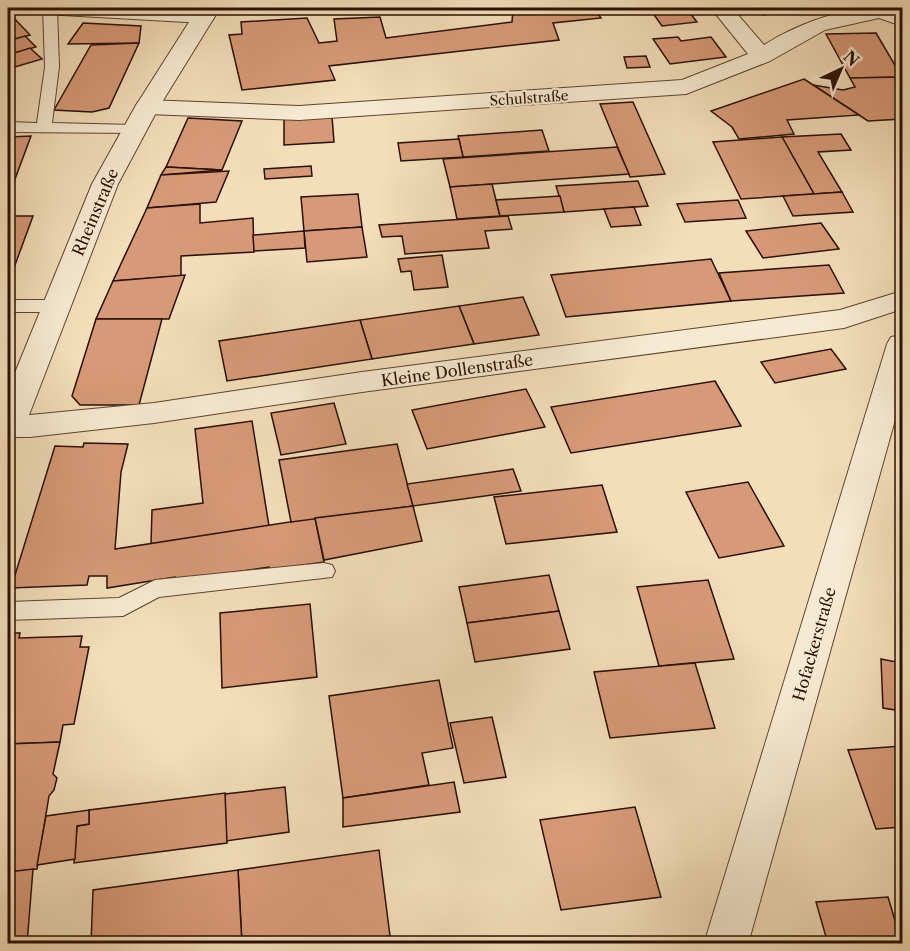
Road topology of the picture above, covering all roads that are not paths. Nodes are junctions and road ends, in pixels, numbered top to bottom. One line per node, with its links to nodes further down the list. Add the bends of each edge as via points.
1 (44, 8): 2 (street)
2 (50, 8): 4 (street); 9 (lane, via 52,67)
3 (721, 8): 6 (street)
4 (207, 12): 7 (street, Rheinstraße)
5 (899, 17): 6 (street, Schulstraße, via 866,12 818,26)
6 (762, 56): 7 (street, Schulstraße, via 686,87 299,113)
7 (141, 118): 9 (lane); 12 (street, Rheinstraße, via 105,184)
8 (8, 127): 9 (lane)
9 (44, 127)
10 (903, 300): 13 (street, Kleine Dollenstraße)
11 (8, 306): 12 (lane)
12 (56, 306): 15 (street, Rheinstraße)
13 (844, 319): 14 (street); 15 (street, Kleine Dollenstraße, via 154,413)
14 (903, 343): 18 (street, Hofackerstraße)
15 (8, 427)
16 (324, 571): 17 (lane, via 155,589 123,607)
17 (8, 611)
18 (726, 944)

